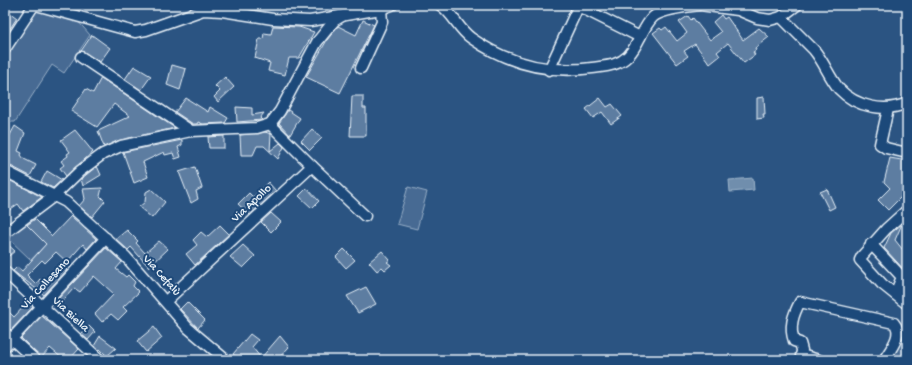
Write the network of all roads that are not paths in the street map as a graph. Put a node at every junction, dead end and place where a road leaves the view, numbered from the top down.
1 (35, 5) edge
2 (248, 5) edge
3 (392, 5) edge
4 (440, 5) edge
5 (578, 5) edge
6 (700, 5) edge
7 (797, 5) edge
8 (723, 6) edge
9 (381, 9) junction
10 (252, 15) junction
11 (344, 15) junction
12 (781, 17) junction
13 (310, 21) junction
14 (640, 37) junction
15 (318, 42) junction
16 (5, 50) edge
17 (81, 57) dead end
18 (361, 68) dead end
19 (549, 70) junction
20 (907, 103) edge
21 (888, 109) junction
22 (270, 124) junction
23 (191, 131) junction
24 (907, 153) edge
25 (312, 166) junction
26 (5, 171) edge
27 (54, 196) junction
28 (907, 210) edge
29 (365, 216) dead end
30 (5, 233) edge
31 (106, 238) junction
32 (871, 244) junction
33 (5, 272) edge
34 (895, 294) junction
35 (166, 301) junction
36 (907, 304) edge
37 (42, 306) junction
38 (7, 339) edge
39 (801, 358) edge
40 (35, 360) edge
41 (100, 360) edge
42 (226, 360) edge
43 (819, 360) edge
44 (884, 360) edge

1 - 10 street
1 - 16 street
2 - 10 street
3 - 9 street
4 - 19 street
5 - 14 street
5 - 19 street
6 - 8 street
6 - 14 street
7 - 12 street
8 - 12 street
9 - 11 street
9 - 18 street
10 - 13 street
11 - 13 street
11 - 15 street
12 - 21 street
13 - 15 street
14 - 19 street
15 - 22 street
17 - 23 street
20 - 21 street
21 - 24 street
22 - 23 street
22 - 25 street
23 - 27 street
25 - 29 street
25 - 35 street, Via Apollo
26 - 27 street, Via Cefalù
27 - 30 street
27 - 31 street, Via Cefalù
28 - 32 street
31 - 35 street, Via Cefalù
31 - 37 street, Via Collesano
32 - 34 street
32 - 34 street
33 - 37 street, Via Biella
34 - 36 street
35 - 42 street, Via Cefalù
37 - 38 street, Via Collesano
37 - 41 street, Via Biella
38 - 40 street
39 - 43 street
39 - 44 street

